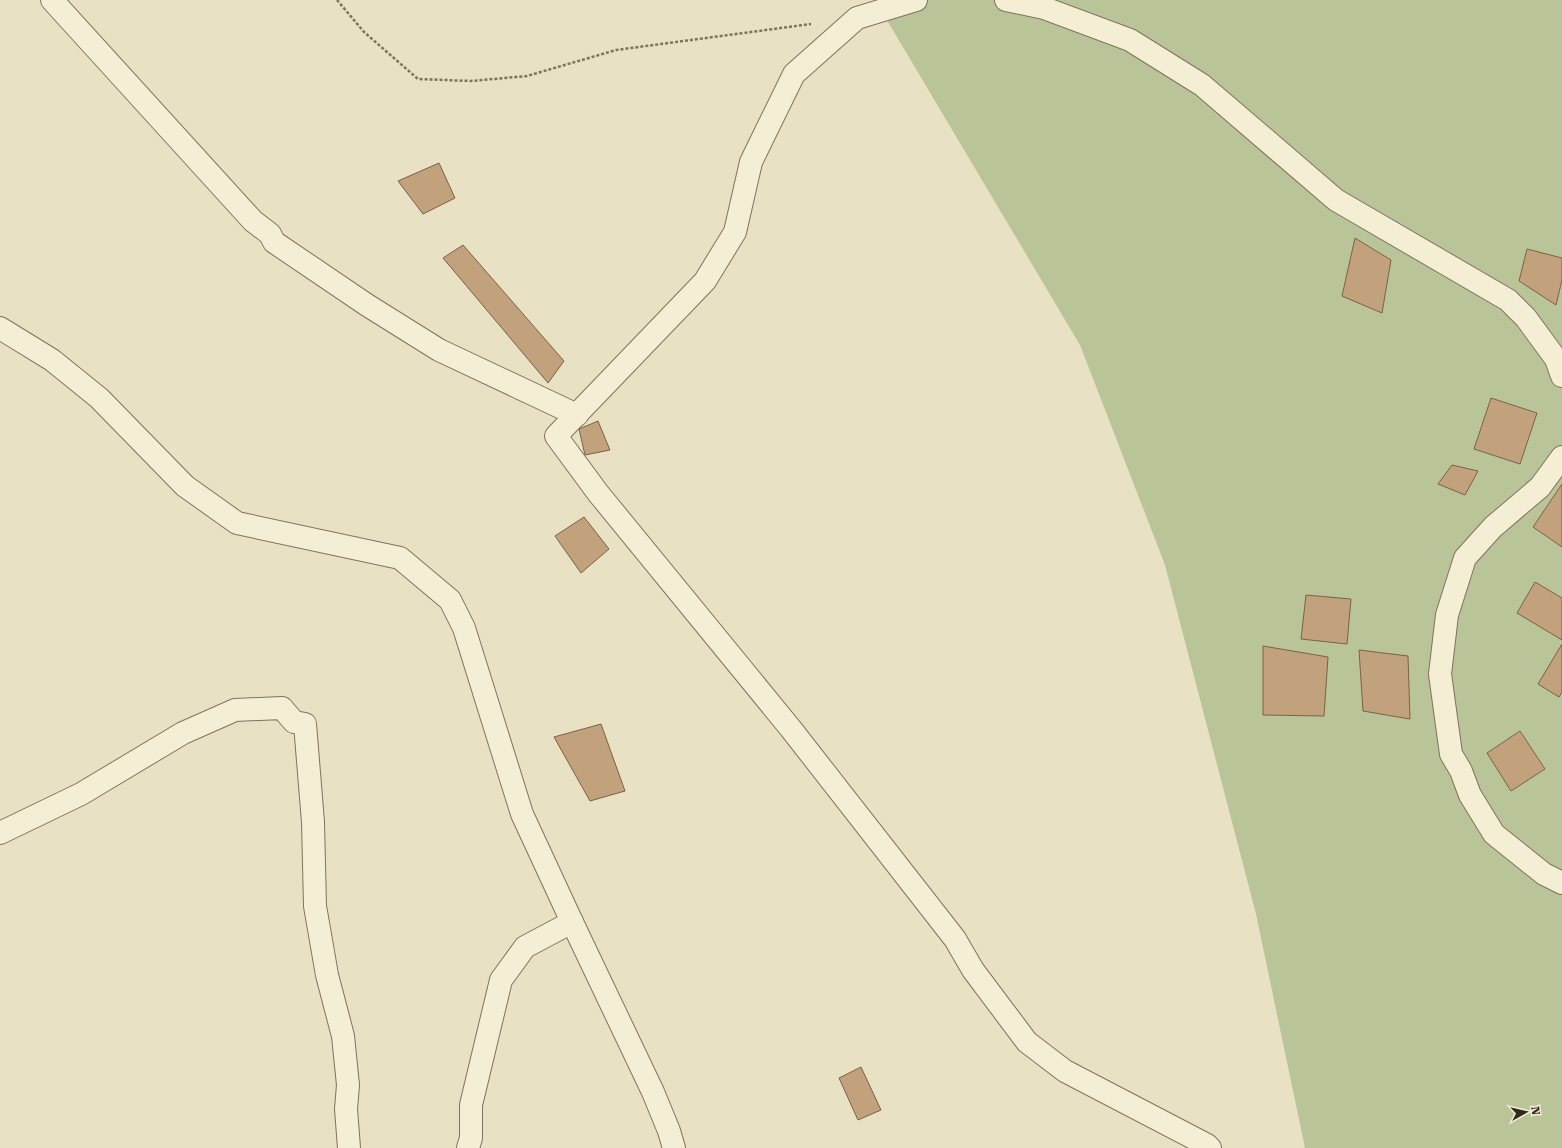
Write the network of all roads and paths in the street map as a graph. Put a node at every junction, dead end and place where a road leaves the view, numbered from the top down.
1 (52, 0) edge
2 (337, 0) edge
3 (916, 0) edge
4 (1006, 0) edge
5 (818, 23) dead end
6 (0, 328) edge
7 (1562, 376) edge
8 (577, 415) junction
9 (1562, 457) edge
10 (0, 833) edge
11 (1562, 883) edge
12 (572, 922) junction
13 (349, 1148) edge
14 (468, 1148) edge
15 (674, 1148) edge
16 (1210, 1148) edge

1 - 8 street
2 - 5 path
3 - 8 street
4 - 7 street
6 - 12 street
8 - 16 street
9 - 11 street
10 - 13 street
12 - 14 street
12 - 15 street

